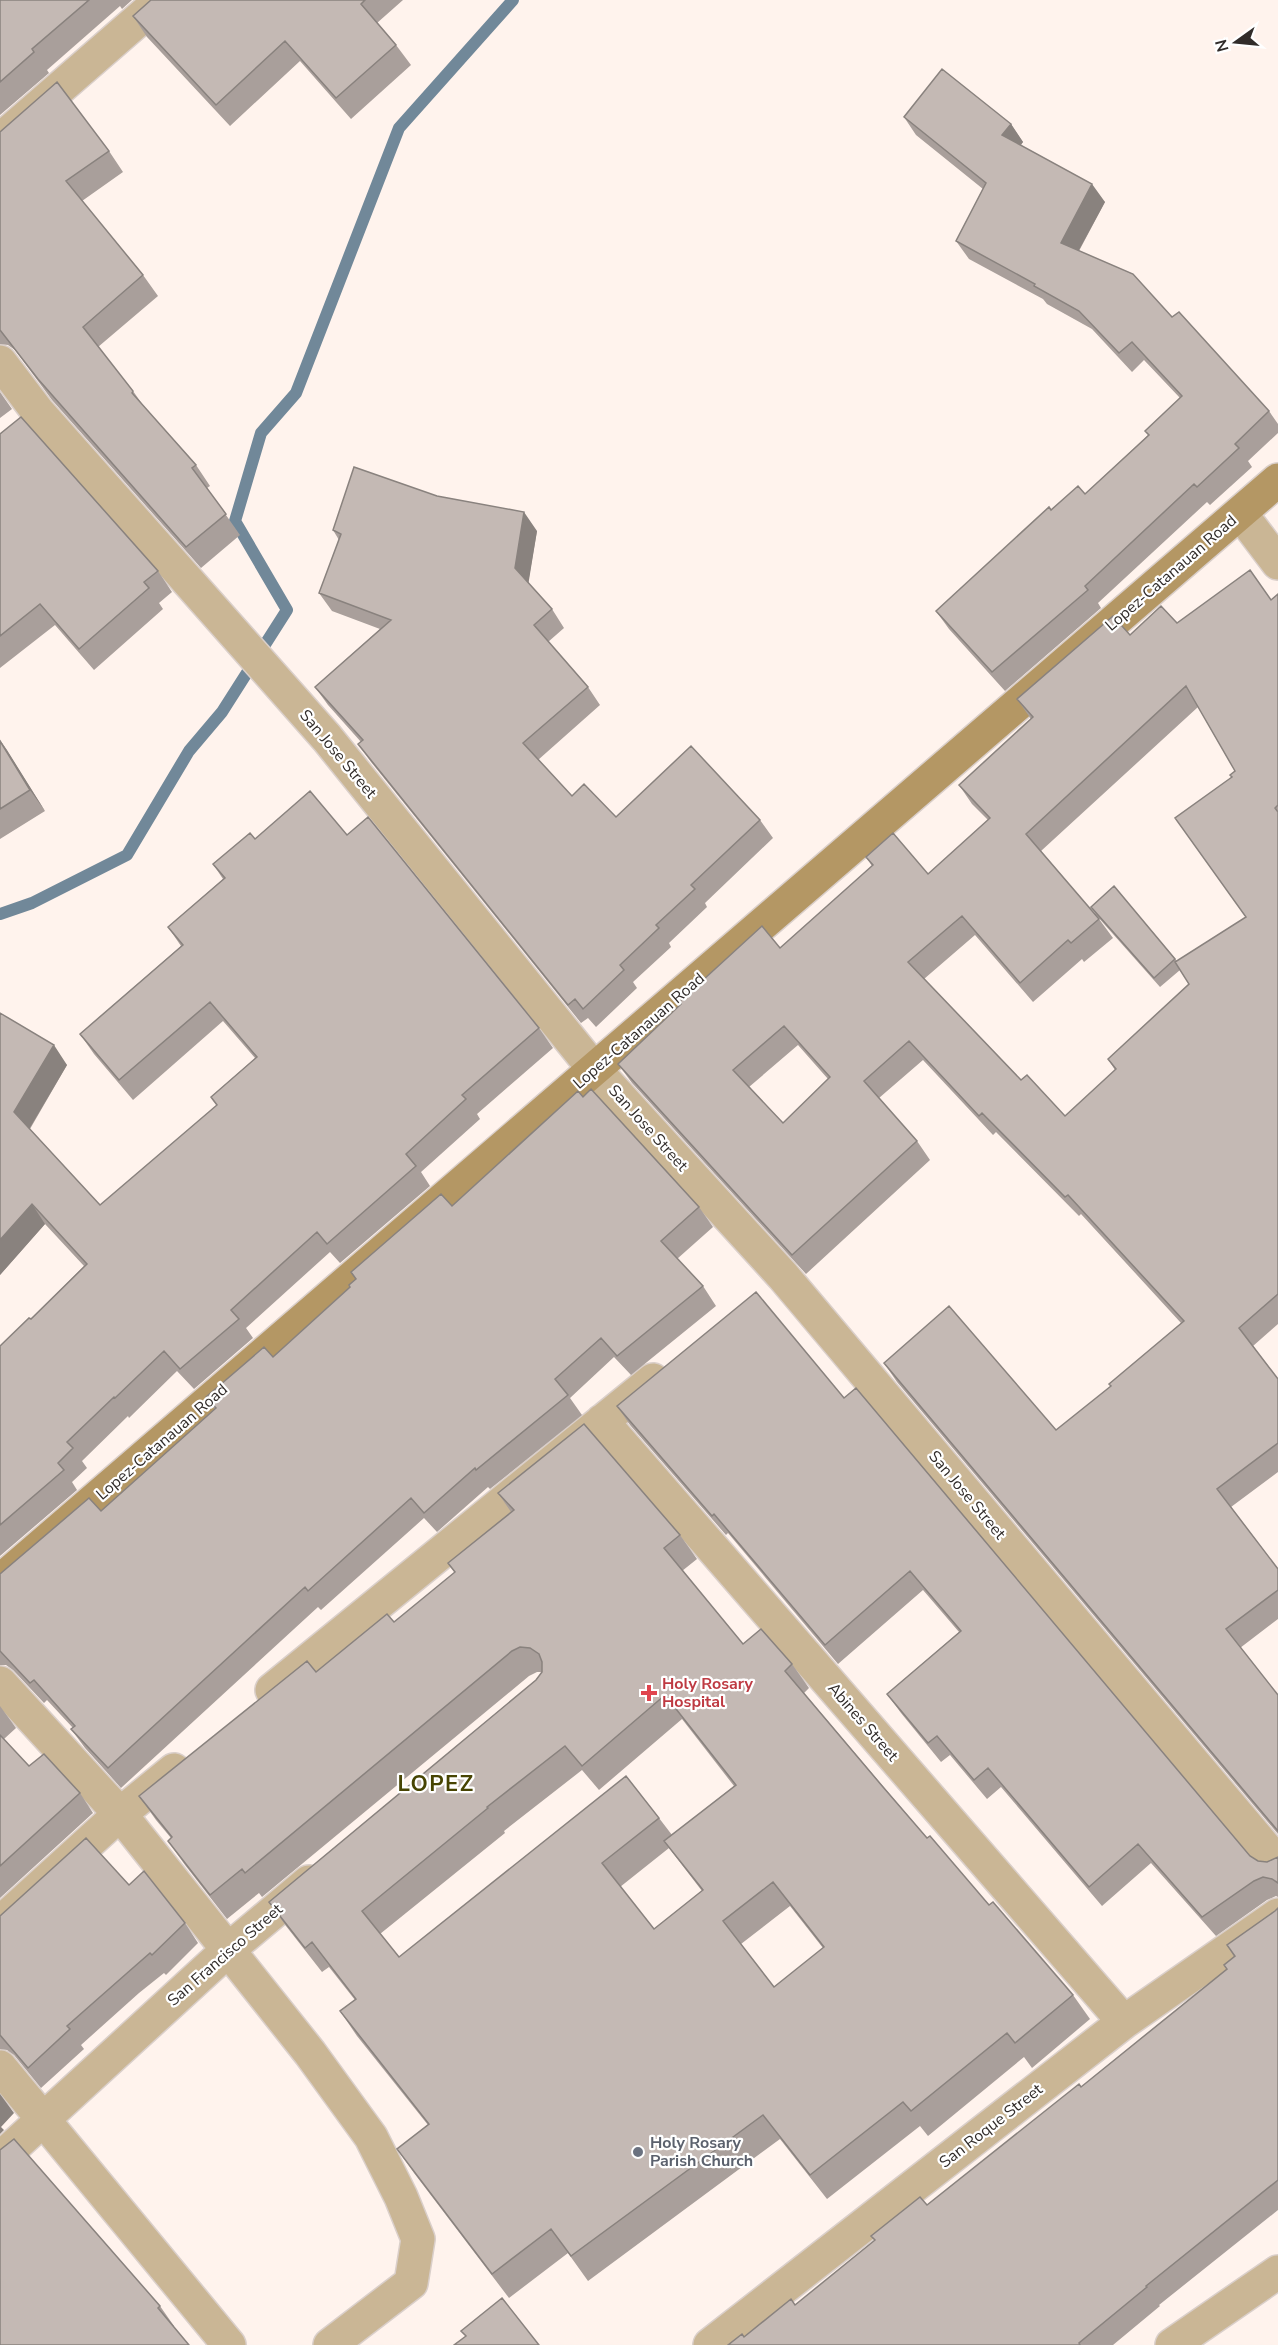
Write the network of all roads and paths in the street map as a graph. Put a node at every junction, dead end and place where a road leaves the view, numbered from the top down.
1 (161, 0) edge
2 (0, 140) edge
3 (0, 362) edge
4 (1278, 480) edge
5 (1241, 514) junction
6 (1278, 563) edge
7 (594, 1069) junction
8 (783, 1276) junction
9 (756, 1298) edge
10 (674, 1363) edge
11 (602, 1421) junction
12 (0, 1581) edge
13 (0, 1683) edge
14 (250, 1708) edge
15 (194, 1754) edge
16 (120, 1814) junction
17 (1278, 1863) edge
18 (329, 1866) edge
19 (1278, 1915) edge
20 (0, 1923) edge
21 (228, 1950) junction
22 (1124, 2022) junction
23 (0, 2067) edge
24 (43, 2120) junction
25 (0, 2159) edge
26 (1278, 2272) edge
27 (229, 2345) edge
28 (330, 2345) edge
29 (710, 2345) edge
30 (1172, 2345) edge

1 - 2 street
3 - 7 street, San Jose Street
4 - 5 main road, Lopez-Catanauan Road
5 - 6 street
5 - 7 main road, Lopez-Catanauan Road
7 - 8 street, San Jose Street
7 - 12 main road, Lopez-Catanauan Road
8 - 9 street
8 - 17 street, San Jose Street
10 - 11 street
11 - 14 street
11 - 22 street, Abines Street
13 - 16 street
15 - 16 street
16 - 20 street
16 - 21 street
18 - 21 street, San Francisco Street
19 - 22 street, San Roque Street
21 - 24 street, San Francisco Street
21 - 28 street
22 - 29 street, San Roque Street
23 - 24 street
24 - 25 street, San Francisco Street
24 - 27 street
26 - 30 street

